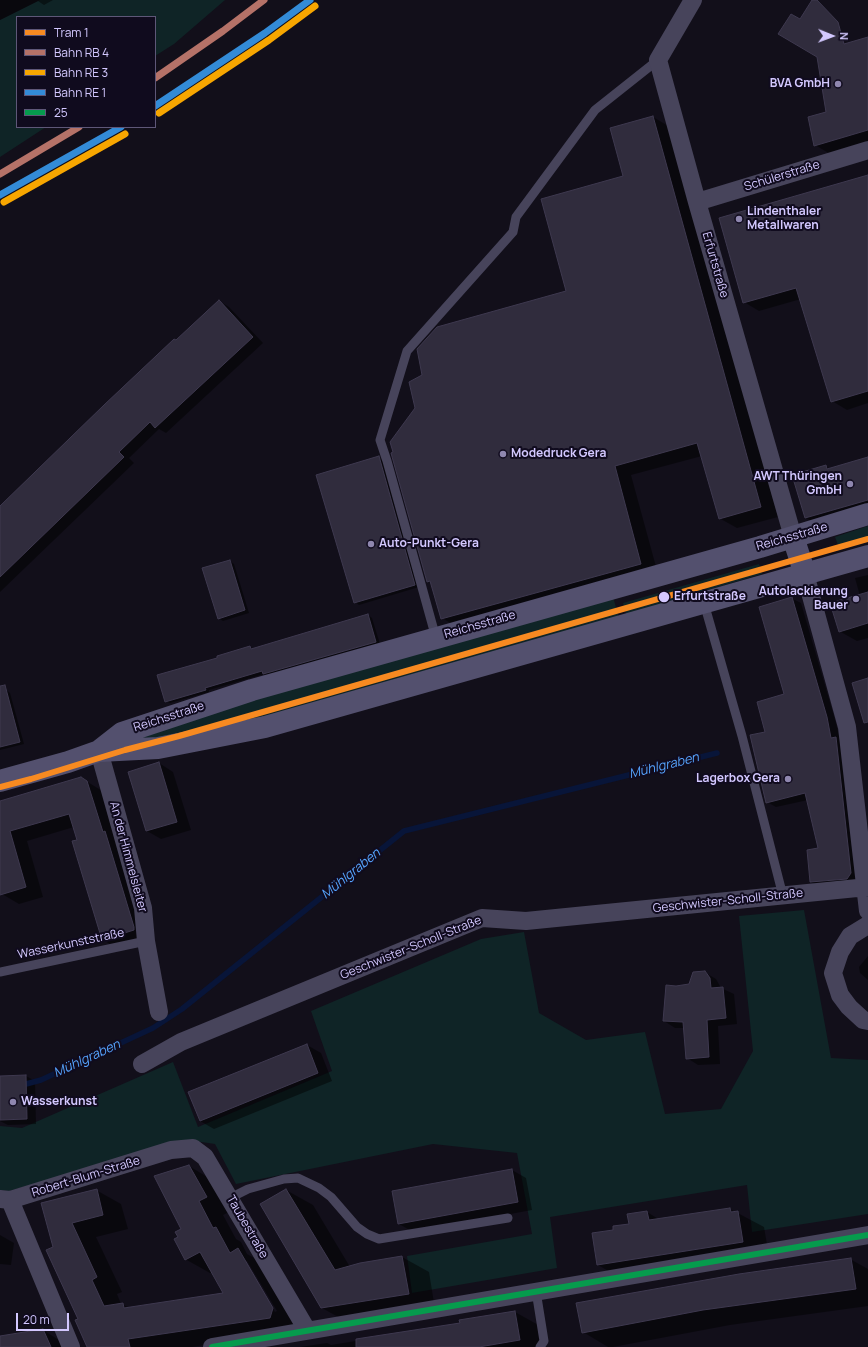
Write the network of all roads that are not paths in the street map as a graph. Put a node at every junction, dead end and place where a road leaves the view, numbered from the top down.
1 (693, 0) edge
2 (658, 60) junction
3 (868, 150) edge
4 (697, 202) junction
5 (868, 514) edge
6 (793, 537) junction
7 (868, 556) edge
8 (805, 574) junction
9 (704, 603) junction
10 (436, 638) junction
11 (99, 751) junction
12 (0, 781) edge
13 (866, 888) edge
14 (783, 896) junction
15 (868, 911) edge
16 (868, 925) edge
17 (146, 941) junction
18 (0, 972) edge
19 (159, 1012) dead end
20 (868, 1021) edge
21 (142, 1064) dead end
22 (171, 1150) joint
23 (230, 1198) junction
24 (5, 1200) edge
25 (508, 1218) dead end
26 (868, 1235) edge
27 (536, 1291) junction
28 (307, 1330) junction
29 (244, 1344) edge
30 (71, 1347) edge
31 (212, 1347) edge
32 (540, 1347) edge

1 - 2 street
2 - 4 street, Erfurtstraße
2 - 10 lane
3 - 4 street, Schülerstraße
4 - 6 street, Erfurtstraße
5 - 6 main road, Reichsstraße
6 - 8 main road
6 - 10 main road, Reichsstraße
7 - 8 main road, Reichsstraße
8 - 9 main road, Reichsstraße
8 - 13 street
9 - 11 main road, Reichsstraße
9 - 14 lane
10 - 11 main road, Reichsstraße
11 - 12 main road, Reichsstraße
11 - 17 street, An der Himmelsleiter
13 - 14 street, Geschwister-Scholl-Straße
13 - 15 street
14 - 21 street, Geschwister-Scholl-Straße
16 - 20 street
17 - 18 lane, Wasserkunststraße
17 - 19 street, An der Himmelsleiter
22 - 23 street, Taubestraße
22 - 24 street, Robert-Blum-Straße
23 - 25 lane
23 - 28 street, Taubestraße
24 - 30 street
26 - 27 street
27 - 28 street
27 - 32 lane
28 - 29 street
29 - 31 street

